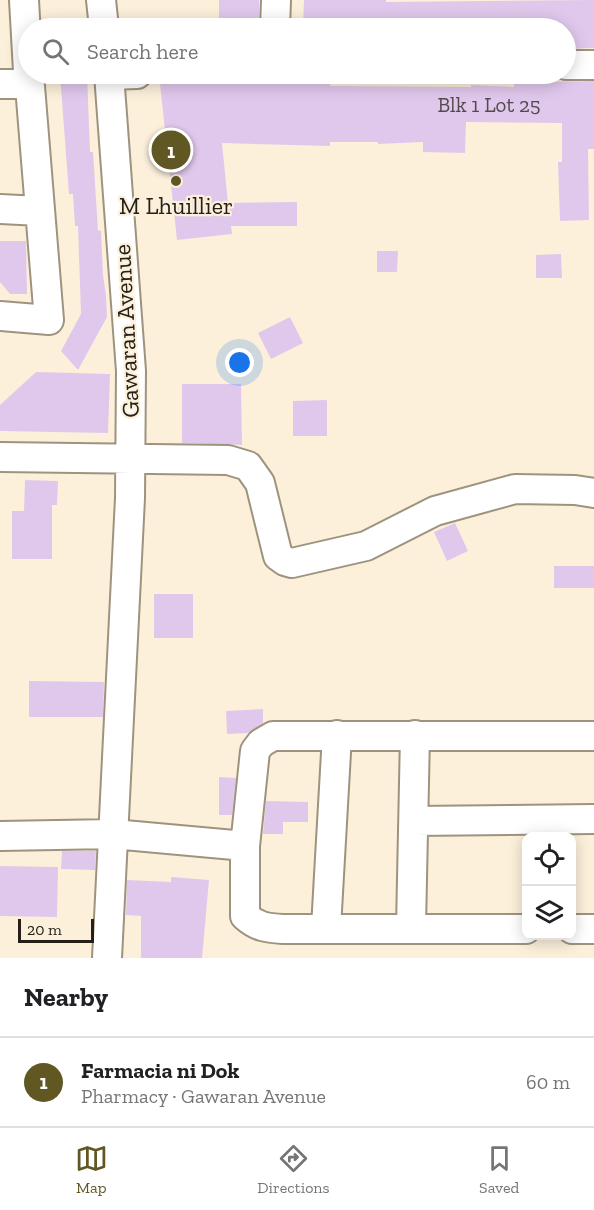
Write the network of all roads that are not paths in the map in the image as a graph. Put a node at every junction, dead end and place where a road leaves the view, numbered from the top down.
1 (24, 0) edge
2 (101, 0) edge
3 (276, 0) edge
4 (25, 18) edge
5 (103, 18) edge
6 (275, 18) edge
7 (576, 65) edge
8 (594, 65) edge
9 (18, 79) edge
10 (0, 84) edge
11 (30, 84) edge
12 (110, 84) edge
13 (0, 209) edge
14 (40, 211) junction
15 (0, 316) edge
16 (0, 457) edge
17 (130, 459) junction
18 (594, 493) edge
19 (337, 735) junction
20 (415, 735) junction
21 (594, 736) edge
22 (594, 819) edge
23 (414, 821) junction
24 (532, 829) edge
25 (113, 834) junction
26 (0, 836) edge
27 (245, 846) junction
28 (411, 927) junction
29 (326, 928) junction
30 (522, 928) edge
31 (576, 929) edge
32 (594, 929) edge
33 (107, 958) edge

1 - 4 street
2 - 5 street
3 - 6 street
7 - 8 street
9 - 10 street
11 - 14 street
12 - 17 street, Gawaran Avenue
13 - 14 street
14 - 15 street
16 - 17 street
17 - 18 street
17 - 25 street, Gawaran Avenue
19 - 20 street
19 - 27 street
19 - 29 street
20 - 21 street
20 - 23 street
22 - 24 street
23 - 24 street
23 - 28 street
25 - 26 street
25 - 27 street
25 - 33 street, Gawaran Avenue
27 - 29 street
28 - 29 street
28 - 30 street
31 - 32 street

